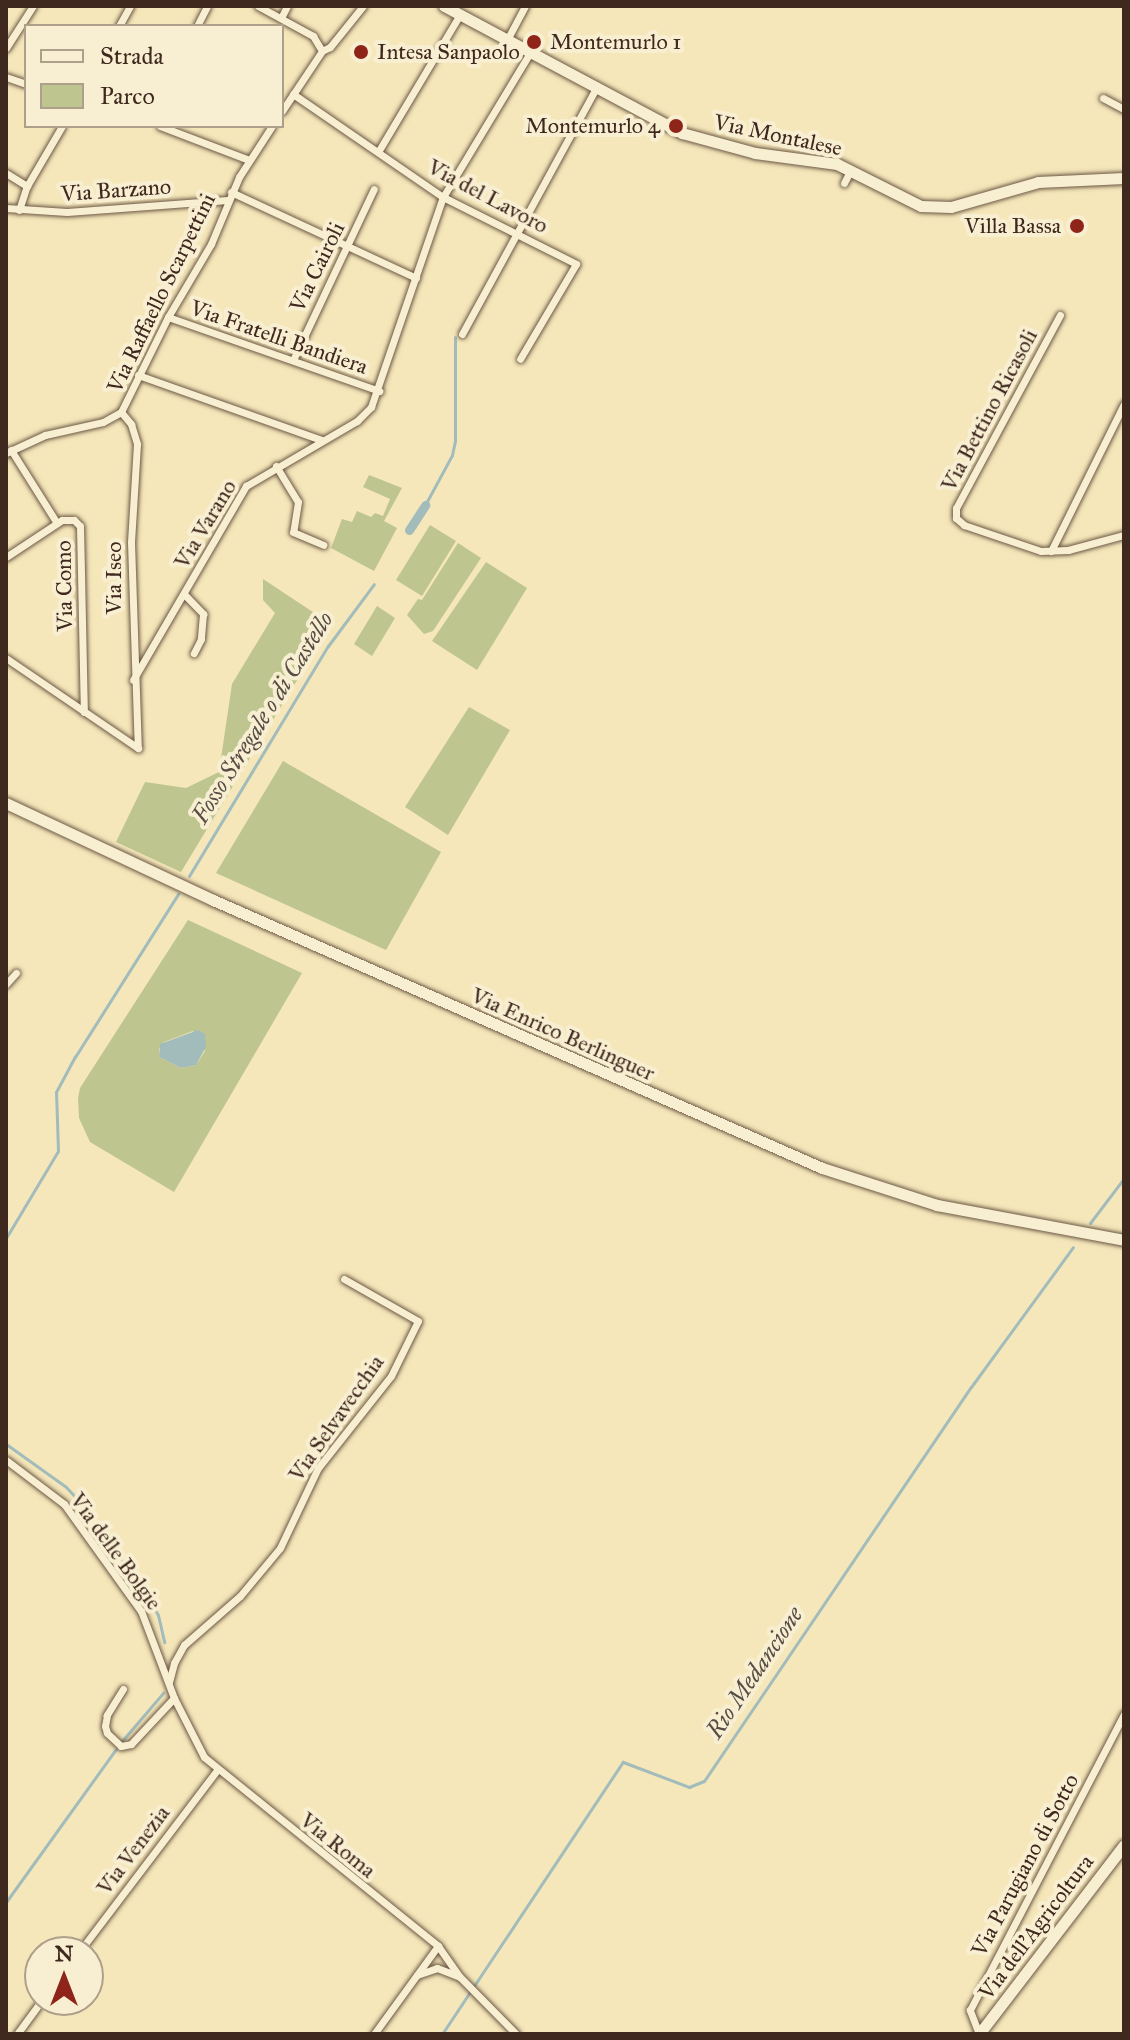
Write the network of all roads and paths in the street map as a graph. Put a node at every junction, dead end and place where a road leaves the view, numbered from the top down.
1 (33, 6) edge
2 (130, 6) edge
3 (207, 6) edge
4 (258, 6) edge
5 (287, 6) edge
6 (363, 6) edge
7 (444, 6) edge
8 (525, 6) edge
9 (459, 16) junction
10 (281, 18) junction
11 (120, 24) edge
12 (198, 24) edge
13 (507, 40) junction
14 (6, 48) edge
15 (322, 51) junction
16 (530, 53) junction
17 (596, 88) junction
18 (293, 94) junction
19 (1103, 98) dead end
20 (284, 108) edge
21 (1124, 109) edge
22 (61, 128) edge
23 (165, 128) edge
24 (271, 128) edge
25 (378, 152) junction
26 (249, 160) junction
27 (6, 173) edge
28 (1124, 178) edge
29 (27, 186) junction
30 (374, 189) dead end
31 (230, 196) junction
32 (443, 197) junction
33 (6, 208) edge
34 (19, 210) junction
35 (517, 233) junction
36 (348, 246) junction
37 (416, 278) junction
38 (1060, 315) dead end
39 (168, 317) junction
40 (462, 334) dead end
41 (520, 359) dead end
42 (293, 360) junction
43 (138, 375) junction
44 (379, 391) junction
45 (1124, 404) edge
46 (121, 412) junction
47 (322, 440) junction
48 (8, 452) edge
49 (276, 466) junction
50 (57, 523) junction
51 (1124, 535) edge
52 (323, 545) dead end
53 (1051, 551) junction
54 (6, 557) edge
55 (184, 594) junction
56 (194, 653) dead end
57 (6, 658) edge
58 (133, 680) junction
59 (84, 712) junction
60 (6, 803) edge
61 (16, 973) dead end
62 (6, 984) edge
63 (1124, 1240) edge
64 (344, 1279) dead end
65 (6, 1460) edge
66 (169, 1685) junction
67 (123, 1689) dead end
68 (174, 1698) junction
69 (1124, 1714) edge
70 (217, 1770) junction
71 (1124, 1845) edge
72 (91, 1936) edge
73 (438, 1946) junction
74 (415, 1976) junction
75 (460, 1977) junction
76 (30, 2016) edge
77 (17, 2034) edge
78 (374, 2034) edge
79 (516, 2034) edge
80 (979, 2034) edge

1 - 14 street
2 - 11 street
3 - 12 street
4 - 10 street
5 - 10 street
6 - 15 street
7 - 9 main road, Via Montalese
8 - 13 street
9 - 13 main road, Via Montalese
9 - 25 street
10 - 15 street
13 - 16 main road, Via Montalese
15 - 18 street
16 - 17 main road, Via Montalese
16 - 32 street
17 - 28 main road, Via Montalese
17 - 35 street
18 - 20 street
18 - 25 street, Via del Lavoro
19 - 21 street
22 - 29 street
23 - 26 street
24 - 26 street, Via Raffaello Scarpettini
25 - 32 street, Via del Lavoro
26 - 31 street, Via Raffaello Scarpettini
27 - 29 street
29 - 34 street
30 - 36 street, Via Cairoli
31 - 34 street, Via Barzano
31 - 36 street
31 - 39 street, Via Raffaello Scarpettini
32 - 35 street, Via del Lavoro
32 - 37 street
33 - 34 street, Via Barzano
35 - 40 street
35 - 41 street, Via del Lavoro
36 - 37 street
36 - 42 street, Via Cairoli
37 - 44 street
38 - 53 street, Via Bettino Ricasoli
39 - 42 street, Via Fratelli Bandiera
39 - 43 street, Via Raffaello Scarpettini
42 - 44 street, Via Fratelli Bandiera
43 - 46 street, Via Raffaello Scarpettini
43 - 47 street
44 - 47 street, Via Varano
45 - 53 street
46 - 48 street, Via Raffaello Scarpettini
46 - 58 street, Via Iseo
47 - 49 street, Via Varano
48 - 50 street, Via Como
49 - 52 street
49 - 55 street, Via Varano
50 - 54 street
50 - 59 street, Via Como
51 - 53 street
55 - 56 street
55 - 58 street, Via Varano
57 - 59 street
58 - 59 street, Via Iseo
60 - 63 main road, Via Enrico Berlinguer
61 - 62 street
64 - 66 street, Via Selvavecchia
65 - 66 street, Via delle Bolgie
66 - 68 street, Via delle Bolgie
67 - 68 street
68 - 70 street, Via Roma
69 - 80 street, Via Parugiano di Sotto
70 - 72 street, Via Venezia
70 - 73 street, Via Roma
71 - 80 main road, Via dell'Agricoltura
73 - 74 street
73 - 75 street, Via Roma
74 - 75 street
74 - 78 street
75 - 79 street, Via Roma
76 - 77 street

